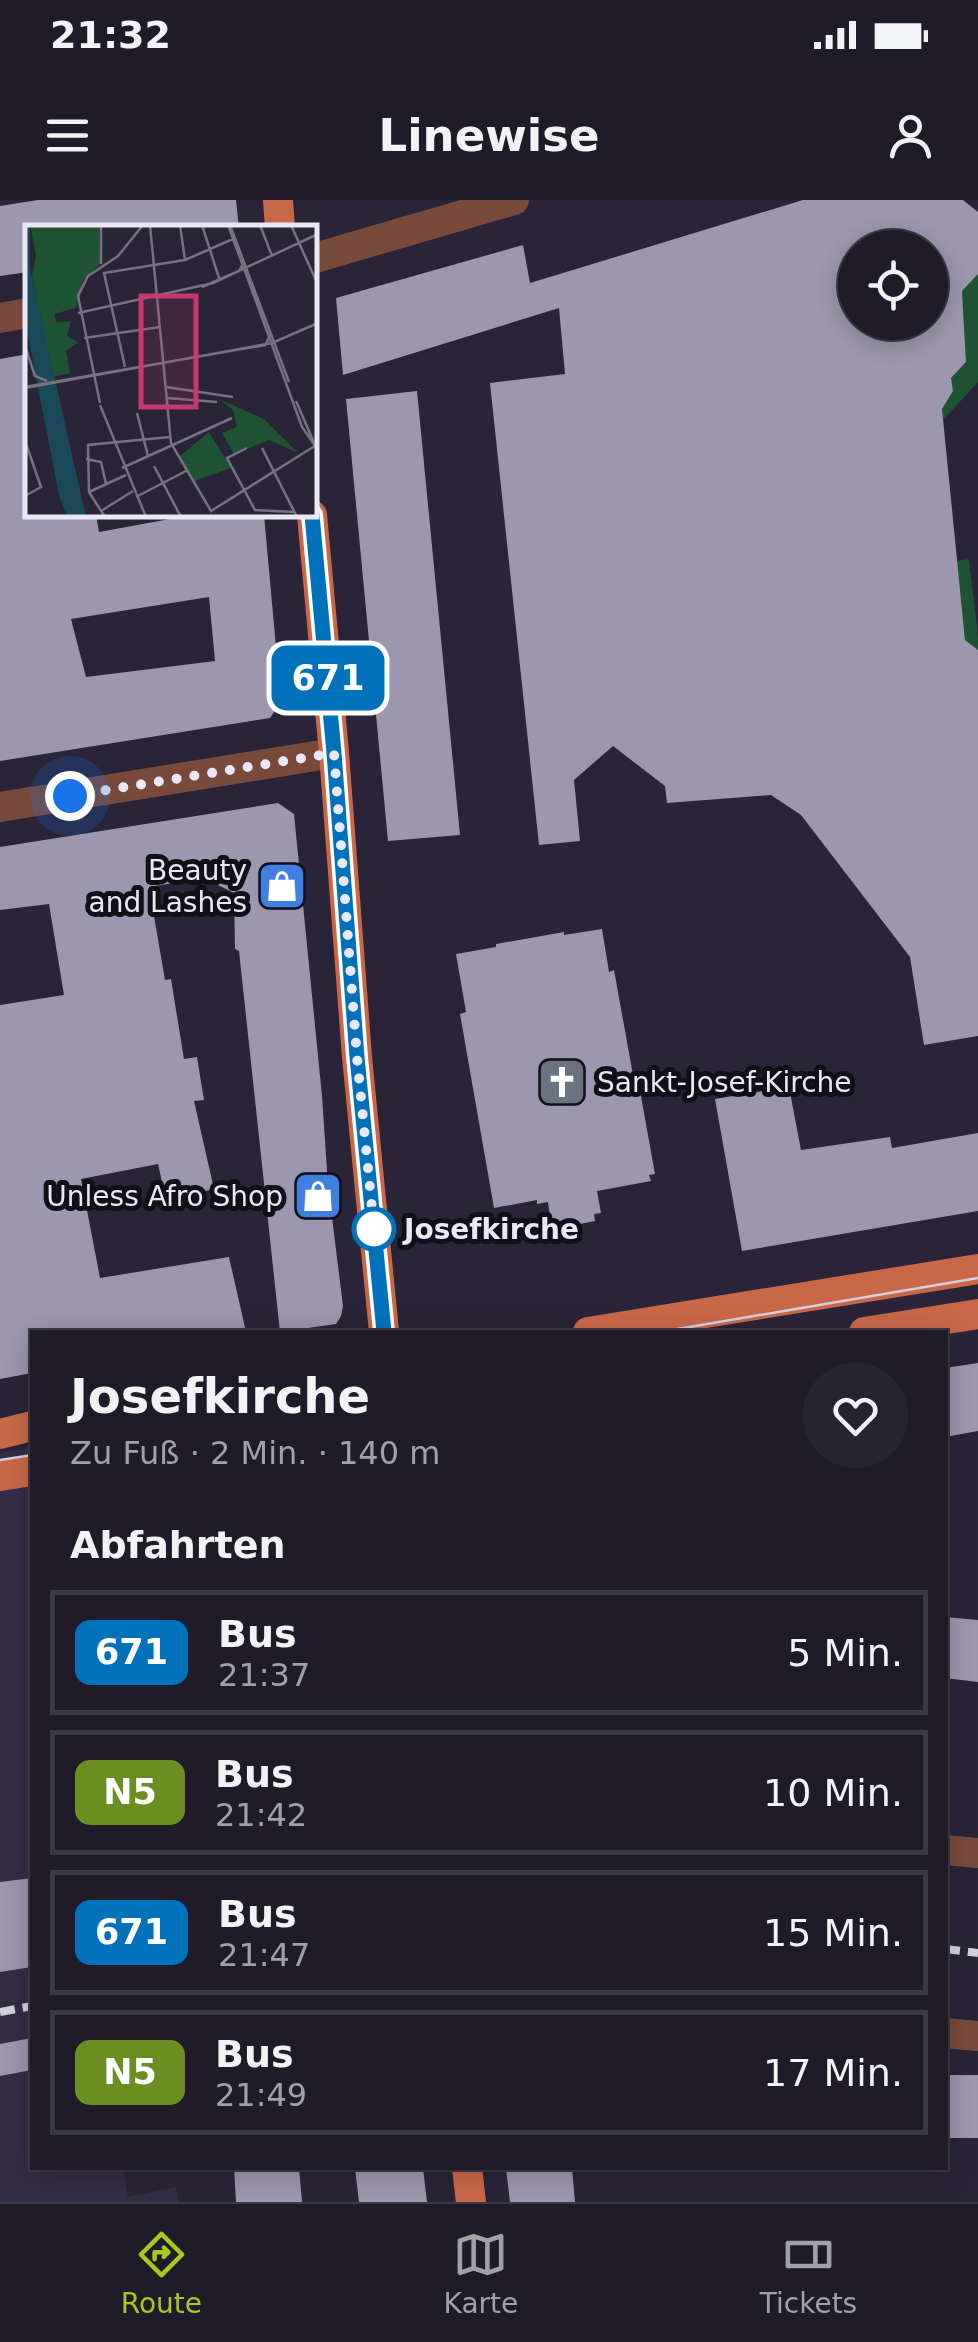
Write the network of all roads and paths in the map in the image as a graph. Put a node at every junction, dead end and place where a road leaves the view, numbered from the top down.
1 (278, 200) edge
2 (514, 200) edge
3 (280, 225) edge
4 (318, 257) edge
5 (25, 314) edge
6 (0, 318) edge
7 (312, 518) edge
8 (334, 753) junction
9 (0, 807) edge
10 (978, 1269) edge
11 (978, 1314) edge
12 (384, 1330) edge
13 (600, 1330) edge
14 (877, 1330) edge
15 (30, 1426) edge
16 (0, 1434) edge
17 (30, 1471) edge
18 (0, 1476) edge
19 (948, 1850) edge
20 (978, 1853) edge
21 (948, 2033) edge
22 (978, 2036) edge
23 (468, 2170) edge
24 (471, 2202) edge

1 - 3 main road
2 - 4 street
5 - 6 street
7 - 8 main road
8 - 9 street
8 - 12 main road
10 - 13 main road
11 - 14 main road
15 - 16 main road
17 - 18 main road
19 - 20 street
21 - 22 street
23 - 24 main road

